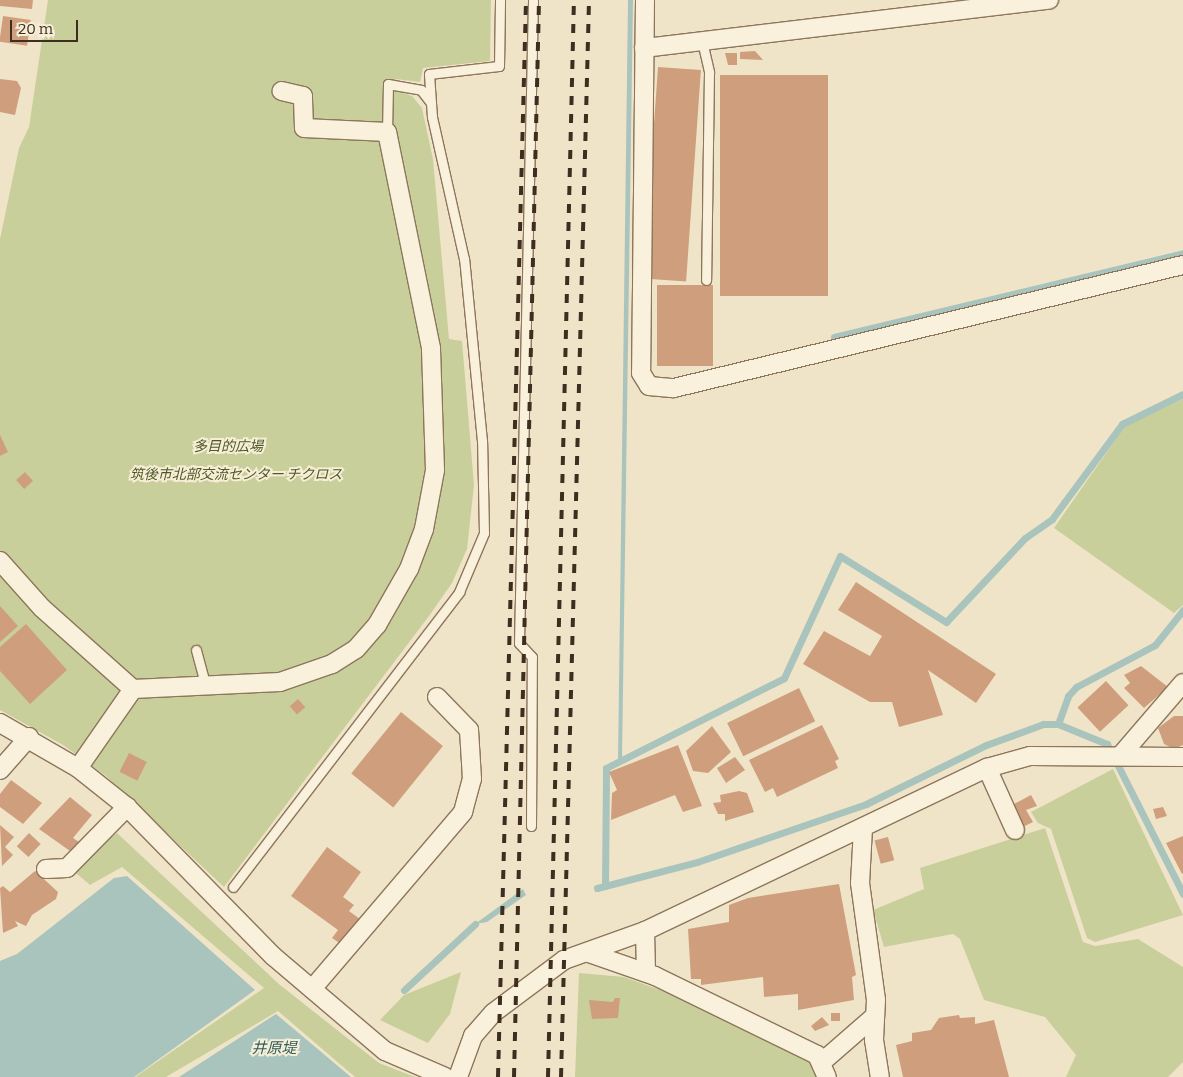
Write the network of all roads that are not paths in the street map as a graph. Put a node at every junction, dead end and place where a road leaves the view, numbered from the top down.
1 (500, 0) edge
2 (533, 0) edge
3 (644, 0) edge
4 (1049, 0) edge
5 (702, 41) junction
6 (644, 48) junction
7 (282, 91) dead end
8 (431, 103) junction
9 (387, 132) junction
10 (1183, 265) edge
11 (706, 280) dead end
12 (0, 561) edge
13 (196, 650) dead end
14 (205, 683) junction
15 (1183, 683) edge
16 (133, 688) junction
17 (437, 697) dead end
18 (0, 723) edge
19 (29, 738) junction
20 (1121, 755) junction
21 (1183, 757) edge
22 (78, 768) junction
23 (987, 768) junction
24 (0, 770) edge
25 (127, 807) junction
26 (531, 826) dead end
27 (862, 828) junction
28 (1015, 830) dead end
29 (46, 869) dead end
30 (233, 887) dead end
31 (645, 931) junction
32 (589, 953) junction
33 (646, 972) junction
34 (312, 989) junction
35 (875, 1016) junction
36 (824, 1070) edge
37 (445, 1077) edge
38 (458, 1077) edge
39 (880, 1077) edge

1 - 8 lane
2 - 26 lane
3 - 6 street
4 - 5 street
5 - 6 street
5 - 11 lane
6 - 10 street
7 - 9 street
8 - 9 lane
8 - 30 lane
9 - 14 street
12 - 16 street
13 - 14 lane
14 - 16 street
15 - 20 street
16 - 22 street
17 - 34 street
18 - 19 street
19 - 22 street
19 - 24 street
20 - 21 street
20 - 23 street
22 - 25 street
23 - 27 street
23 - 28 street
25 - 29 street
25 - 34 street
27 - 31 street
27 - 35 street
31 - 32 street
31 - 33 street
32 - 33 street
32 - 38 street
33 - 36 street
34 - 37 street
35 - 36 street
35 - 39 street

